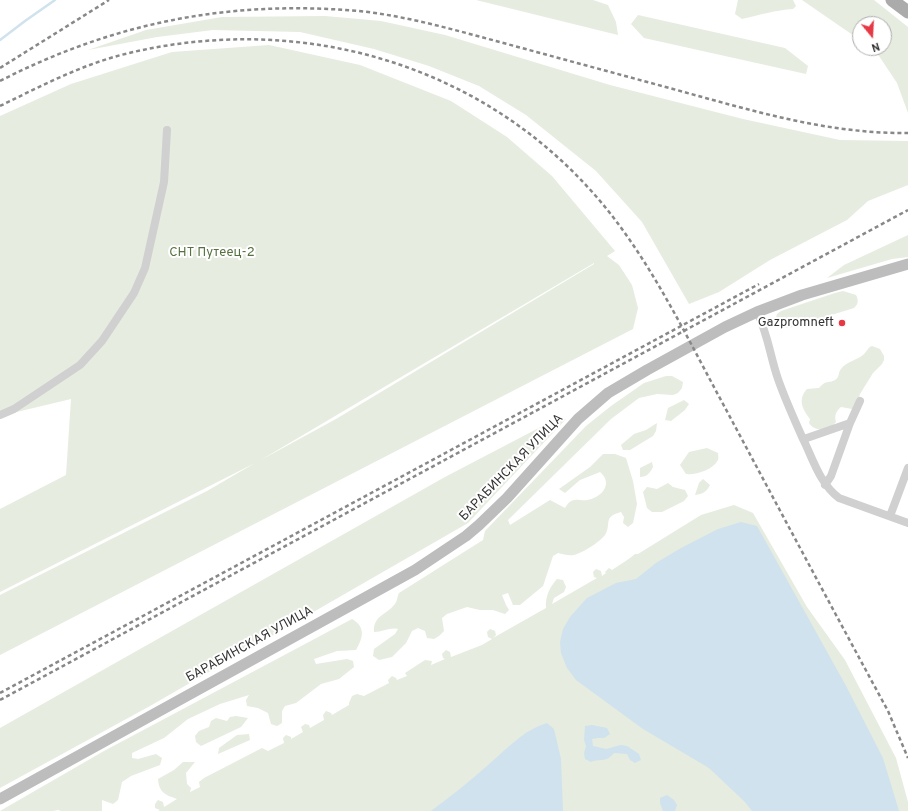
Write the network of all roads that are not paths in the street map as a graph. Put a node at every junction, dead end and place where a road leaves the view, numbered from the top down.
1 (892, 0) edge
2 (908, 12) edge
3 (167, 130) dead end
4 (908, 264) edge
5 (757, 312) junction
6 (860, 401) dead end
7 (0, 415) edge
8 (850, 423) junction
9 (804, 439) junction
10 (908, 468) edge
11 (826, 485) junction
12 (890, 516) junction
13 (908, 523) edge
14 (0, 799) edge

1 - 2 main road
3 - 7 street
4 - 5 main road, БАРАБИНСКАЯ УЛИЦА
5 - 9 street
5 - 14 main road, БАРАБИНСКАЯ УЛИЦА
6 - 8 street
8 - 9 street
8 - 11 street
9 - 11 street
10 - 12 street
11 - 12 street
12 - 13 street

